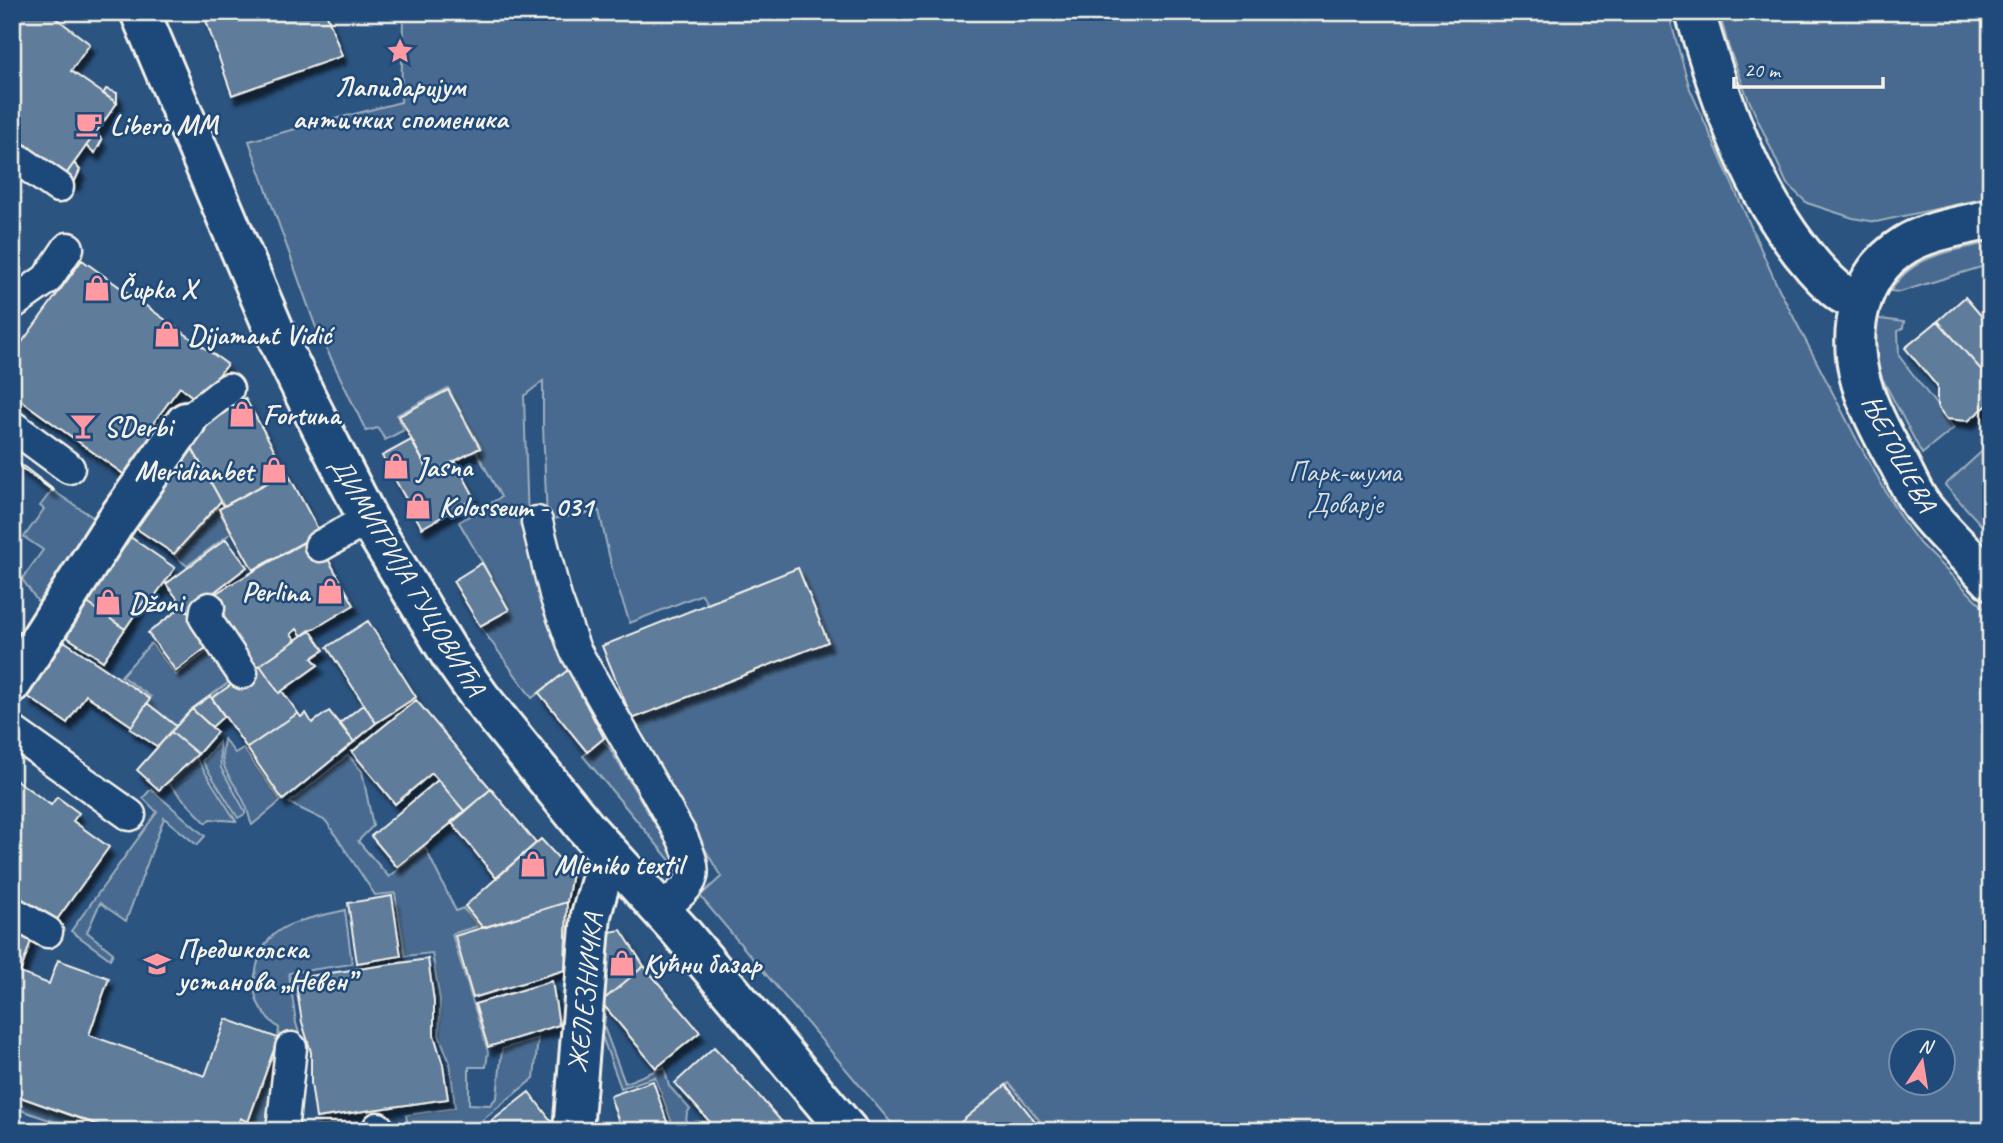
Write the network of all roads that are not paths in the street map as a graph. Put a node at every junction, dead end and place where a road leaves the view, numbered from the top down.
1 (140, 12) edge
2 (1695, 12) edge
3 (12, 155) edge
4 (58, 187) dead end
5 (1991, 219) edge
6 (68, 248) dead end
7 (1860, 302) junction
8 (12, 304) edge
9 (228, 389) dead end
10 (186, 422) joint
11 (12, 426) edge
12 (69, 468) dead end
13 (368, 519) junction
14 (537, 522) dead end
15 (320, 546) dead end
16 (1991, 580) edge
17 (209, 608) dead end
18 (242, 673) dead end
19 (12, 683) edge
20 (12, 731) edge
21 (130, 815) dead end
22 (615, 861) junction
23 (661, 910) junction
24 (12, 912) edge
25 (47, 932) dead end
26 (291, 1048) dead end
27 (282, 1131) edge
28 (573, 1131) edge
29 (848, 1131) edge

1 - 13 street, ДИМИТРИЈА ТУЦОВИЋА
2 - 7 street
3 - 4 lane
5 - 7 street, ЊЕГОШЕВА
6 - 8 lane
7 - 16 street, ЊЕГОШЕВА
9 - 10 lane
10 - 19 street
11 - 12 lane
13 - 15 lane
13 - 22 street, ДИМИТРИЈА ТУЦОВИЋА
14 - 23 lane
17 - 18 lane
20 - 21 lane
22 - 23 street, ДИМИТРИЈА ТУЦОВИЋА
22 - 28 street, ЖЕЛЕЗНИЧКА
23 - 29 street, ДИМИТРИЈА ТУЦОВИЋА
24 - 25 lane
26 - 27 lane

